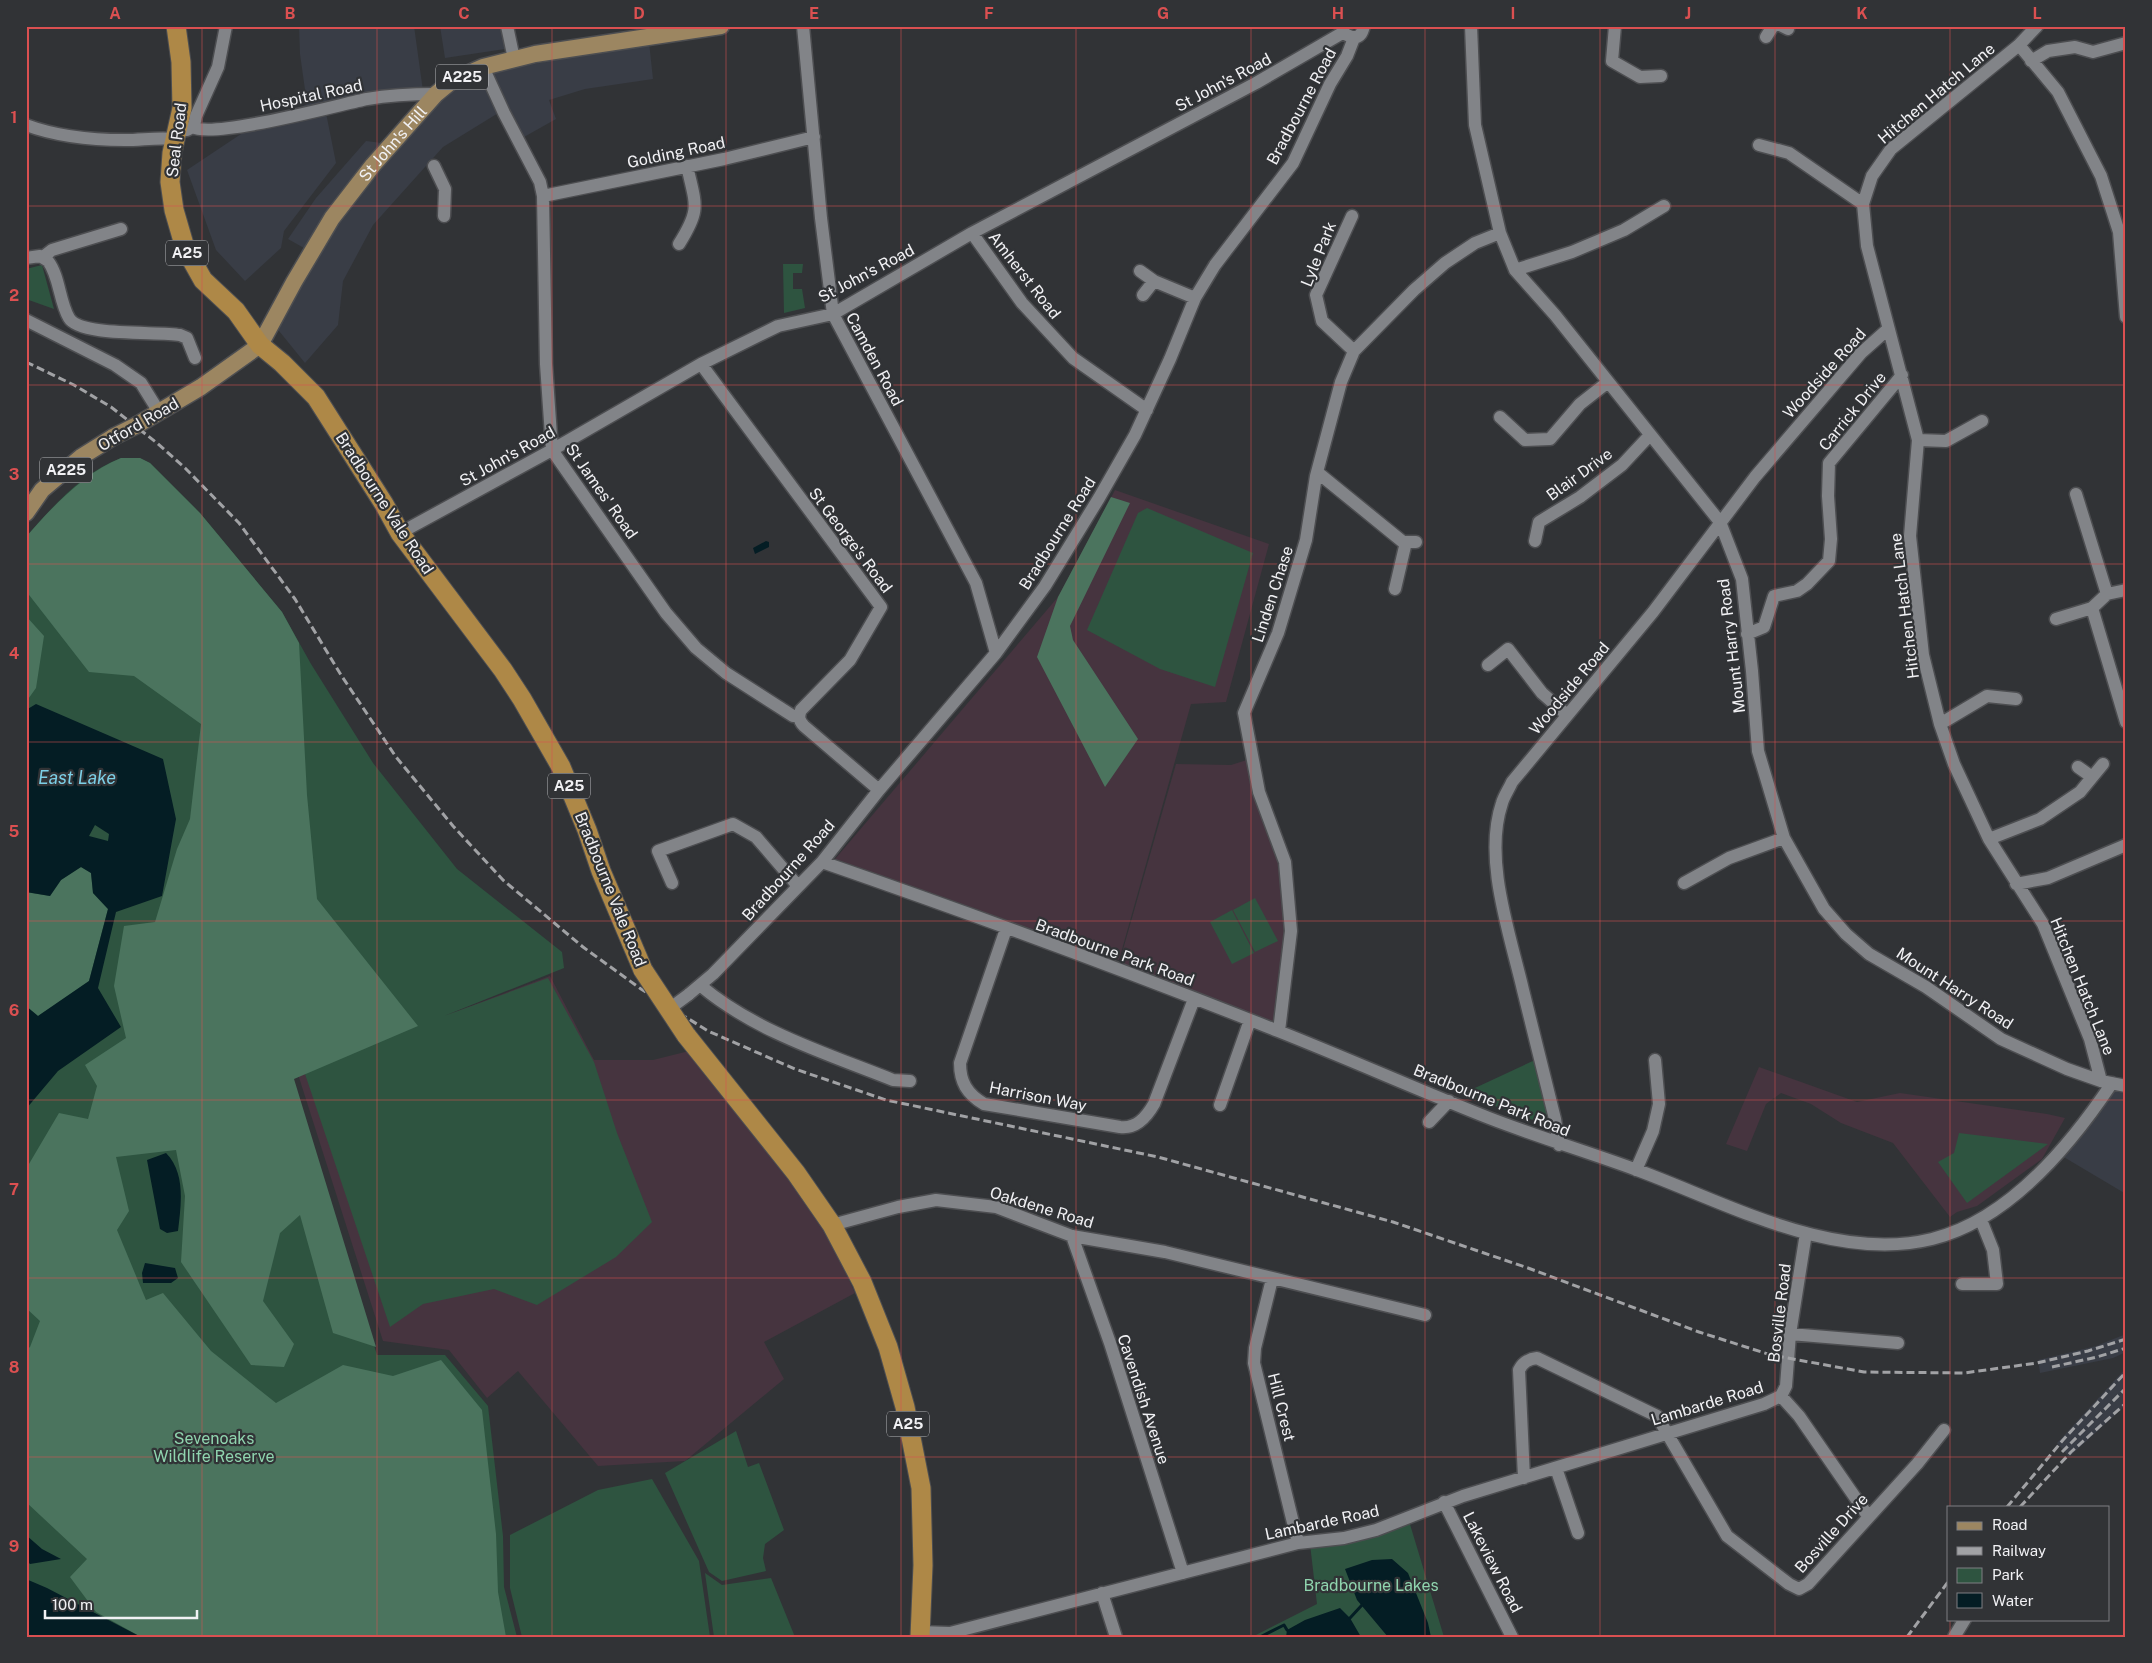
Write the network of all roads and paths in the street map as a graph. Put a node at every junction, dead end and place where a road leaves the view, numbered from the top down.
1 (176, 26) edge
2 (226, 26) edge
3 (507, 26) edge
4 (721, 26) edge
5 (803, 26) edge
6 (1364, 26) edge
7 (1471, 26) edge
8 (1615, 26) edge
9 (2037, 26) edge
10 (663, 30) edge
11 (1347, 32) edge
12 (2126, 43) edge
13 (2019, 45) junction
14 (514, 58) junction
15 (2031, 61) junction
16 (483, 67) junction
17 (1661, 76) dead end
18 (436, 94) junction
19 (26, 125) edge
20 (182, 132) junction
21 (814, 137) junction
22 (1759, 145) dead end
23 (434, 166) dead end
24 (687, 166) junction
25 (543, 196) junction
26 (1864, 204) junction
27 (1664, 206) dead end
28 (444, 216) dead end
29 (1352, 216) dead end
30 (121, 229) dead end
31 (972, 233) junction
32 (1500, 233) junction
33 (679, 244) dead end
34 (43, 257) junction
35 (26, 258) edge
36 (1515, 270) junction
37 (1140, 271) dead end
38 (1154, 281) junction
39 (1143, 295) dead end
40 (1195, 298) junction
41 (832, 314) junction
42 (2126, 317) edge
43 (26, 320) edge
44 (1888, 330) junction
45 (260, 345) junction
46 (1354, 351) junction
47 (194, 358) dead end
48 (700, 364) junction
49 (1902, 375) junction
50 (1608, 382) junction
51 (1147, 410) junction
52 (159, 412) junction
53 (1500, 417) dead end
54 (1982, 421) dead end
55 (1650, 435) junction
56 (1918, 440) junction
57 (552, 450) junction
58 (1317, 472) junction
59 (2076, 494) dead end
60 (26, 513) edge
61 (1720, 522) junction
62 (400, 533) junction
63 (1534, 541) dead end
64 (1395, 589) dead end
65 (2126, 590) edge
66 (2107, 594) junction
67 (2092, 608) junction
68 (2056, 619) dead end
69 (1747, 634) junction
70 (996, 653) junction
71 (1488, 665) dead end
72 (2016, 699) dead end
73 (1567, 715) junction
74 (799, 716) junction
75 (2126, 722) edge
76 (1940, 724) junction
77 (2103, 764) dead end
78 (2078, 767) dead end
79 (2092, 777) junction
80 (879, 790) junction
81 (1784, 838) junction
82 (1989, 839) junction
83 (2126, 845) edge
84 (822, 862) junction
85 (672, 883) dead end
86 (1684, 883) dead end
87 (2016, 884) junction
88 (798, 886) junction
89 (1006, 929) junction
90 (701, 986) junction
91 (1194, 999) junction
92 (669, 1008) junction
93 (1250, 1020) junction
94 (1279, 1031) junction
95 (1655, 1060) dead end
96 (910, 1080) dead end
97 (2107, 1082) junction
98 (2126, 1086) edge
99 (1449, 1101) junction
100 (1220, 1105) dead end
101 (1429, 1122) dead end
102 (1559, 1144) junction
103 (1636, 1170) junction
104 (1981, 1220) junction
105 (832, 1225) junction
106 (1806, 1233) junction
107 (1072, 1236) junction
108 (1272, 1279) junction
109 (1962, 1284) dead end
110 (1425, 1315) dead end
111 (1790, 1334) junction
112 (1898, 1343) dead end
113 (1780, 1396) junction
114 (1944, 1430) dead end
115 (1667, 1432) junction
116 (1556, 1468) junction
117 (1524, 1478) junction
118 (1444, 1502) junction
119 (1868, 1516) junction
120 (1578, 1534) dead end
121 (1298, 1543) junction
122 (1182, 1573) junction
123 (1102, 1593) junction
124 (1964, 1620) edge
125 (920, 1635) edge
126 (1116, 1637) edge
127 (1512, 1637) edge
128 (1954, 1637) edge

1 - 20 highway, Seal Road / A25
2 - 20 street
3 - 14 street
4 - 10 main road, St John's Hill / A225
5 - 21 street, Camden Road
6 - 11 street
7 - 32 street, Mount Harry Road
8 - 17 street
9 - 13 street, Hitchen Hatch Lane
10 - 14 main road, St John's Hill / A225
11 - 31 street, St John's Road
11 - 40 street, Bradbourne Road
12 - 15 street
13 - 15 street
13 - 26 street, Hitchen Hatch Lane
14 - 16 main road, St John's Hill / A225
15 - 42 street
16 - 18 main road, St John's Hill / A225
16 - 25 street, St James' Road
18 - 20 street, Hospital Road
18 - 45 main road, St John's Hill / A225
19 - 20 street, Hospital Road
20 - 45 highway, Seal Road / A25
21 - 24 street, Golding Road
21 - 41 street, Camden Road
22 - 26 street
23 - 28 street
24 - 25 street, Golding Road
24 - 33 street
25 - 57 street, St James' Road
26 - 44 street, Hitchen Hatch Lane
27 - 36 street
29 - 46 street, Lyle Park
30 - 34 street
31 - 41 street, St John's Road
31 - 51 street, Amherst Road
32 - 36 street, Mount Harry Road
32 - 46 street, Linden Chase
34 - 35 street
34 - 47 street
36 - 50 street, Mount Harry Road
37 - 38 street
38 - 39 street
38 - 40 street
40 - 51 street, Bradbourne Road
41 - 48 street, St John's Road
41 - 70 street, Camden Road
43 - 52 street
44 - 49 street, Hitchen Hatch Lane
44 - 61 street, Woodside Road
45 - 52 main road, Otford Road / A225
45 - 62 highway, Bradbourne Vale Road / A25
46 - 58 street, Linden Chase
48 - 57 street, St John's Road
48 - 74 street, St George's Road
49 - 56 street, Hitchen Hatch Lane
49 - 69 street, Carrick Drive
50 - 53 street
50 - 55 street, Mount Harry Road
51 - 70 street, Bradbourne Road
52 - 60 main road, Otford Road / A225, bridge
54 - 56 street
55 - 61 street, Mount Harry Road
55 - 63 street, Blair Drive
56 - 76 street, Hitchen Hatch Lane
57 - 62 street, St John's Road
57 - 74 street, St James' Road
58 - 64 street
58 - 94 street, Linden Chase
59 - 66 street
61 - 69 street, Mount Harry Road
61 - 73 street, Woodside Road
62 - 92 highway, Bradbourne Vale Road / A25, bridge
65 - 66 street
66 - 67 street
67 - 68 street
67 - 75 street
69 - 81 street, Mount Harry Road
70 - 80 street, Bradbourne Road
71 - 73 street
72 - 76 street
73 - 102 street, Woodside Road
74 - 80 street
76 - 82 street, Hitchen Hatch Lane
77 - 79 street
78 - 79 street
79 - 82 street
80 - 84 street, Bradbourne Road
81 - 86 street
81 - 97 street, Mount Harry Road
82 - 87 street, Hitchen Hatch Lane
83 - 87 street
84 - 88 street, Bradbourne Road
84 - 89 street, Bradbourne Park Road
85 - 88 street
87 - 97 street, Hitchen Hatch Lane
88 - 90 street, Bradbourne Road
89 - 91 street, Bradbourne Park Road
89 - 91 street, Harrison Way
90 - 92 street, Bradbourne Road, bridge
90 - 96 street
91 - 93 street, Bradbourne Park Road
92 - 105 highway, Bradbourne Vale Road / A25, bridge
93 - 94 street, Bradbourne Park Road
93 - 100 street
94 - 99 street, Bradbourne Park Road
95 - 103 street
97 - 98 street
97 - 104 street, Bradbourne Park Road
99 - 101 street
99 - 102 street, Bradbourne Park Road
102 - 103 street, Bradbourne Park Road
103 - 106 street, Bradbourne Park Road
104 - 106 street, Bradbourne Park Road
104 - 109 street
105 - 107 street, Oakdene Road
105 - 125 highway, Bradbourne Vale Road / A25
106 - 111 street, Bosville Road
107 - 108 street, Oakdene Road
107 - 122 street, Cavendish Avenue
108 - 110 street, Oakdene Road
108 - 121 street, Hill Crest
111 - 112 street
111 - 113 street, Bosville Road
113 - 115 street, Lambarde Road
113 - 119 street
114 - 119 street, Bosville Drive
115 - 116 street, Lambarde Road
115 - 117 street
115 - 119 street, Bosville Drive
116 - 117 street, Lambarde Road
116 - 120 street
117 - 118 street, Lambarde Road
118 - 121 street, Lambarde Road
118 - 127 street, Lakeview Road
121 - 122 street, Lambarde Road
122 - 123 street, Lambarde Road
123 - 125 street, Lambarde Road
123 - 126 street
124 - 128 street

